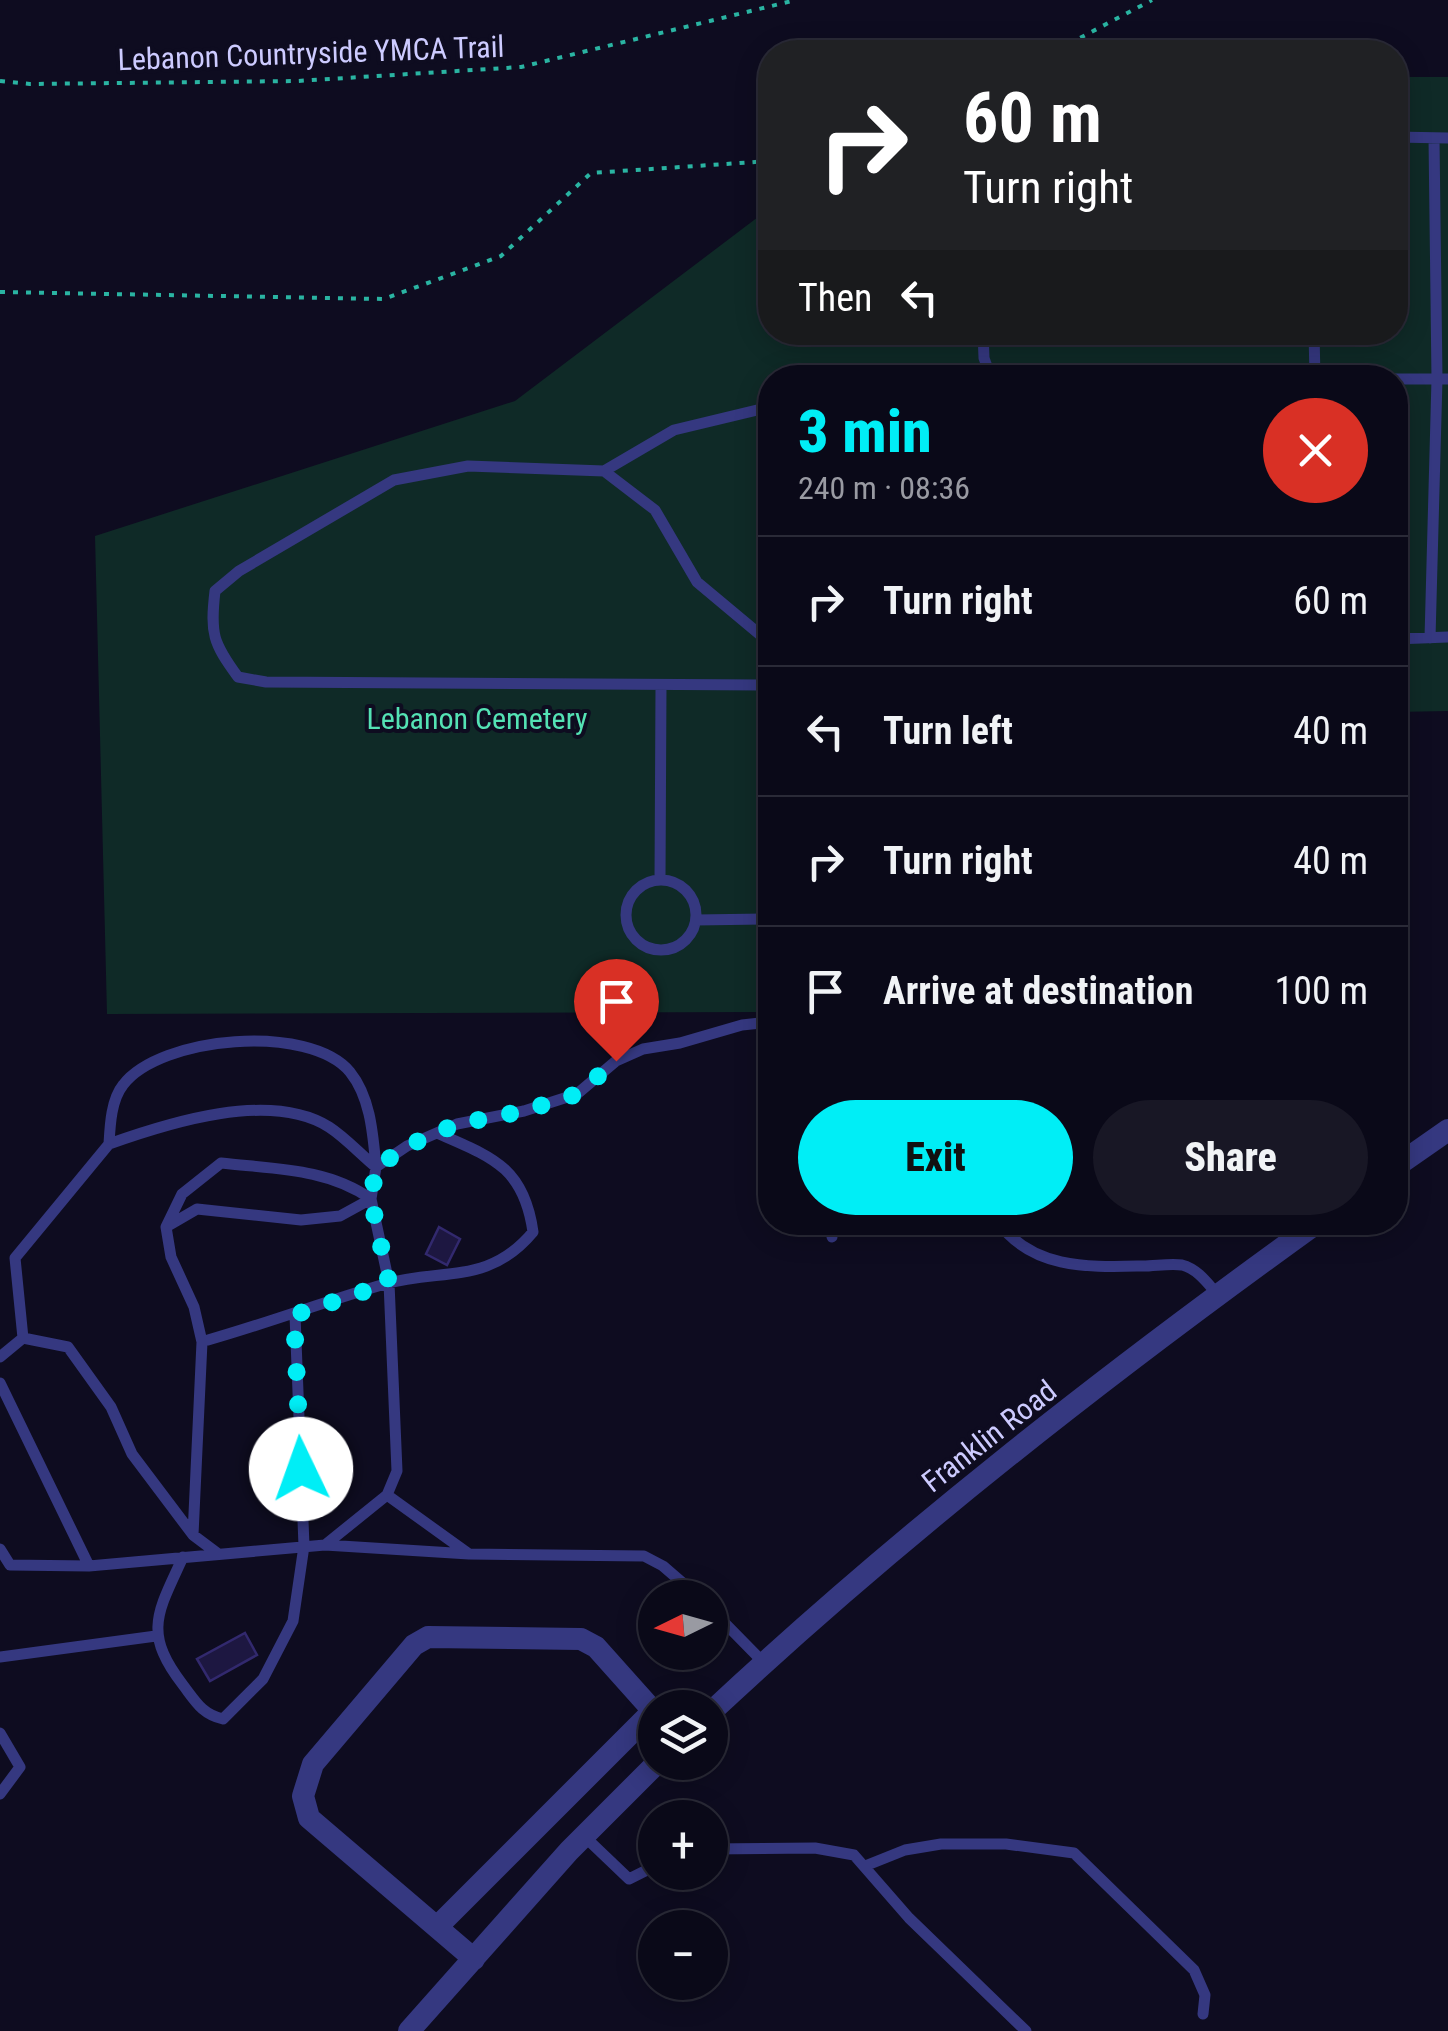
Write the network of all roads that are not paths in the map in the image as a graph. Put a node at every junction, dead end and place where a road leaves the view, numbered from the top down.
1 (1408, 137) edge
2 (1434, 138) junction
3 (1448, 138) edge
4 (1408, 379) edge
5 (1443, 379) edge
6 (758, 410) edge
7 (604, 471) junction
8 (758, 633) edge
9 (1448, 637) edge
10 (1430, 638) junction
11 (1408, 639) edge
12 (661, 686) junction
13 (758, 686) edge
14 (660, 879) junction
15 (758, 919) edge
16 (696, 920) junction
17 (758, 1023) edge
18 (1448, 1130) edge
19 (437, 1133) junction
20 (109, 1144) junction
21 (1408, 1159) edge
22 (376, 1168) junction
23 (371, 1199) junction
24 (166, 1228) junction
25 (1012, 1235) edge
26 (1300, 1235) edge
27 (389, 1283) junction
28 (1218, 1296) junction
29 (294, 1315) junction
30 (24, 1338) junction
31 (208, 1340) dead end
32 (0, 1357) edge
33 (0, 1383) edge
34 (387, 1496) junction
35 (192, 1535) junction
36 (325, 1545) junction
37 (304, 1546) junction
38 (0, 1549) edge
39 (217, 1554) junction
40 (469, 1554) junction
41 (183, 1556) junction
42 (89, 1566) junction
43 (679, 1580) edge
44 (728, 1626) edge
45 (156, 1636) junction
46 (0, 1657) edge
47 (764, 1663) junction
48 (638, 1694) edge
49 (728, 1697) edge
50 (638, 1728) edge
51 (0, 1734) edge
52 (640, 1780) edge
53 (0, 1794) edge
54 (584, 1836) junction
55 (728, 1849) edge
56 (865, 1866) junction
57 (638, 1874) edge
58 (437, 1927) junction
59 (474, 1959) junction
60 (1203, 2014) dead end
61 (409, 2031) edge
62 (1026, 2031) edge

1 - 2 lane
2 - 3 lane
2 - 5 lane
4 - 5 lane
5 - 10 lane
6 - 7 lane
7 - 8 lane
7 - 12 lane
9 - 10 lane
10 - 11 lane
12 - 13 lane
12 - 14 lane
14 - 16 lane
14 - 16 lane
15 - 16 lane
17 - 19 lane
18 - 21 street
19 - 22 lane
19 - 27 lane
20 - 22 lane
20 - 22 lane
20 - 30 lane
22 - 23 lane
23 - 24 lane
23 - 24 lane
23 - 27 lane
24 - 35 lane
25 - 28 lane
26 - 28 street, Franklin Road
27 - 29 lane
27 - 34 lane
28 - 47 street, Franklin Road
29 - 31 lane
29 - 37 lane
30 - 32 lane
30 - 35 lane
33 - 42 lane
34 - 36 lane
34 - 40 lane
35 - 39 lane
36 - 37 lane
36 - 40 lane
37 - 39 lane
37 - 45 lane
38 - 42 lane
39 - 41 lane
40 - 43 lane
41 - 42 lane
41 - 45 lane
44 - 47 lane
45 - 46 lane
47 - 49 street, Franklin Road
48 - 58 street
50 - 58 street
51 - 53 lane
52 - 54 street
54 - 57 lane
54 - 59 street
55 - 56 lane
56 - 60 lane
56 - 62 lane
58 - 59 street
59 - 61 street

